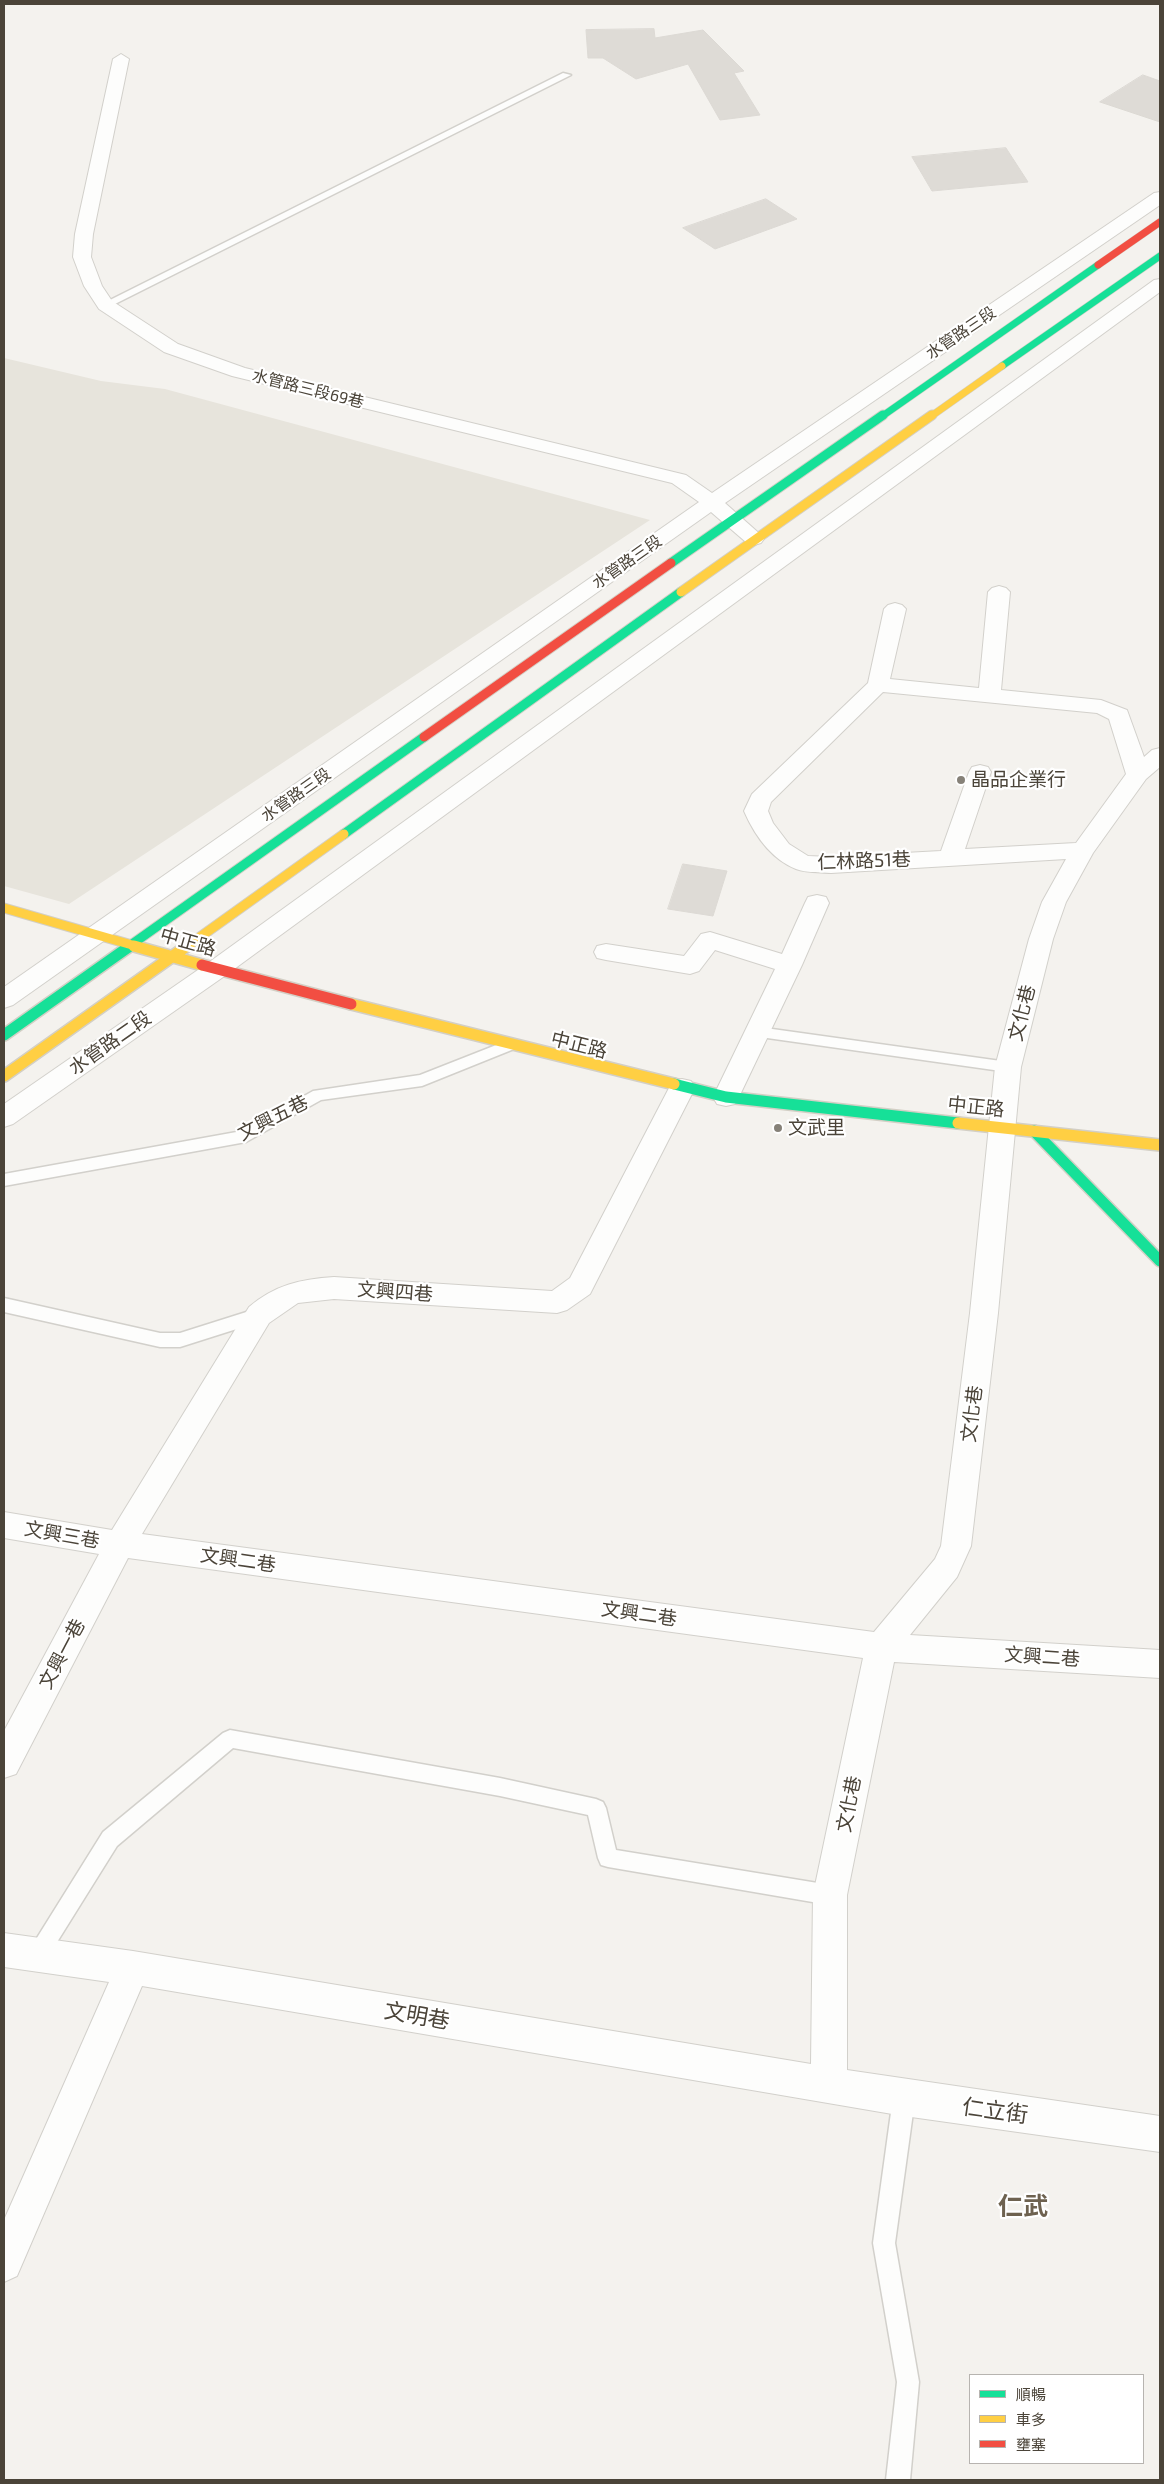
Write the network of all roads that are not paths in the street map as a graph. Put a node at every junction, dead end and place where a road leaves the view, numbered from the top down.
1 (121, 59) dead end
2 (566, 76) dead end
3 (1160, 196) edge
4 (1160, 222) edge
5 (1160, 256) edge
6 (1160, 284) edge
7 (105, 305) junction
8 (712, 502) junction
9 (732, 519) junction
10 (754, 539) junction
11 (999, 592) dead end
12 (895, 609) dead end
13 (878, 686) junction
14 (989, 698) junction
15 (1160, 755) edge
16 (980, 772) dead end
17 (1138, 774) junction
18 (1083, 850) junction
19 (950, 858) junction
20 (817, 903) dead end
21 (4, 908) edge
22 (98, 934) junction
23 (133, 945) junction
24 (606, 952) dead end
25 (174, 957) junction
26 (790, 965) junction
27 (216, 969) junction
28 (4, 999) edge
29 (758, 1032) junction
30 (4, 1035) edge
31 (509, 1045) junction
32 (1008, 1067) junction
33 (4, 1076) edge
34 (682, 1088) junction
35 (726, 1097) junction
36 (4, 1117) edge
37 (1000, 1127) junction
38 (1034, 1131) junction
39 (1160, 1145) edge
40 (4, 1180) edge
41 (1160, 1261) edge
42 (4, 1305) edge
43 (259, 1315) junction
44 (4, 1525) edge
45 (120, 1544) junction
46 (881, 1647) junction
47 (1160, 1664) edge
48 (4, 1763) edge
49 (830, 1895) junction
50 (4, 1950) edge
51 (37, 1956) junction
52 (133, 1968) junction
53 (829, 2085) junction
54 (904, 2098) junction
55 (1160, 2134) edge
56 (4, 2263) edge
57 (898, 2480) edge

1 - 7 street, 水管路三段69巷
2 - 7 lane
3 - 8 street, 水管路三段
4 - 9 street, 水管路三段
5 - 10 street
6 - 27 street
7 - 8 street, 水管路三段69巷
8 - 9 street, 水管路三段69巷
8 - 22 street, 水管路三段
9 - 10 street, 水管路三段69巷
9 - 23 street, 水管路三段
10 - 25 street
11 - 14 street
12 - 13 street
13 - 14 street
13 - 19 street, 仁林路51巷
14 - 17 street
15 - 17 street, 文化巷
16 - 19 street
17 - 18 street, 文化巷
18 - 19 street, 仁林路51巷
18 - 32 street, 文化巷
20 - 26 street
21 - 22 street, 中正路
22 - 23 street, 中正路
22 - 28 street
23 - 25 street, 中正路
23 - 30 street
24 - 26 street
25 - 27 street, 中正路
25 - 33 street, 水管路二段
26 - 29 street
27 - 31 street, 中正路
27 - 36 street, 水管路二段
29 - 32 lane
29 - 35 street
31 - 34 street, 中正路
31 - 40 lane, 文興五巷
32 - 37 street, 文化巷
34 - 35 street, 中正路
34 - 43 street, 文興四巷
35 - 37 street, 中正路
37 - 38 street, 中正路
37 - 46 street, 文化巷
38 - 39 street, 中正路
38 - 41 street
42 - 43 lane
43 - 45 street, 文興四巷
44 - 45 street, 文興三巷
45 - 46 street, 文興二巷
45 - 48 street, 文興一巷
46 - 47 street, 文興二巷
46 - 49 street, 文化巷
49 - 51 lane
49 - 53 street, 文化巷
50 - 51 street, 文明巷
51 - 52 street, 文明巷
52 - 53 street, 文明巷
52 - 56 street
53 - 54 street, 仁立街
54 - 55 street, 仁立街
54 - 57 lane

